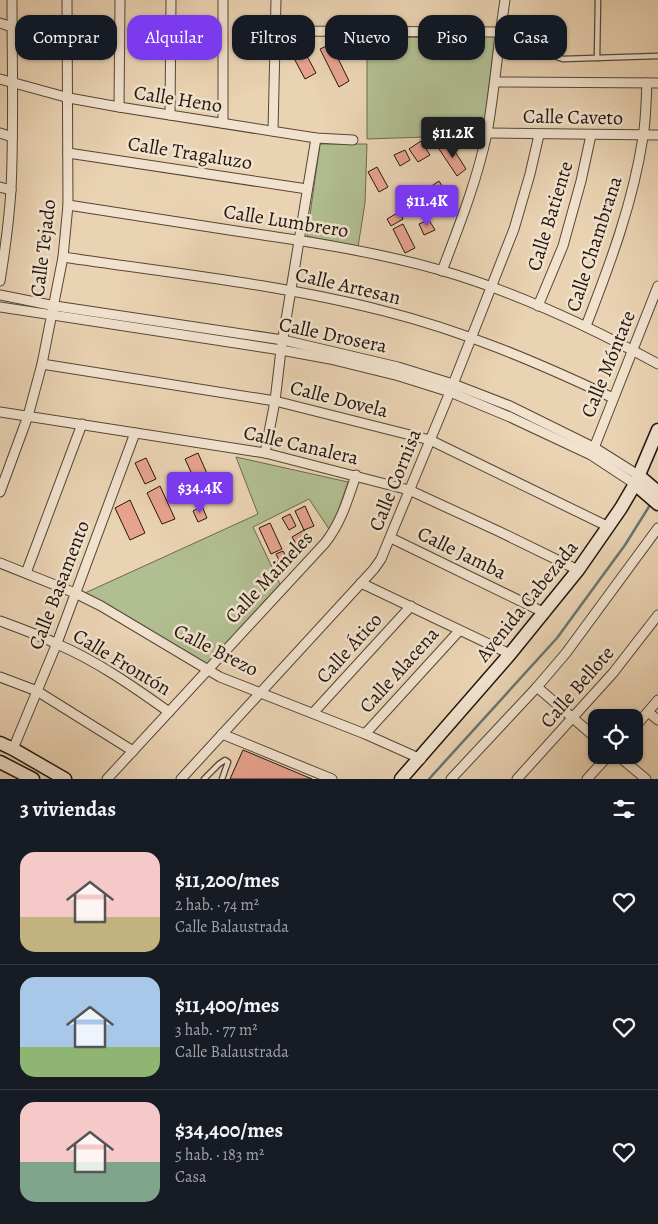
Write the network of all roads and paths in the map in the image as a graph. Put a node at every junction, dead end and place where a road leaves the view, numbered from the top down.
1 (12, 0) edge
2 (67, 0) edge
3 (120, 0) edge
4 (171, 0) edge
5 (223, 0) edge
6 (276, 0) edge
7 (505, 0) edge
8 (598, 0) edge
9 (276, 15) edge
10 (503, 15) edge
11 (0, 23) edge
12 (12, 27) junction
13 (315, 31) edge
14 (495, 32) edge
15 (658, 56) edge
16 (597, 58) junction
17 (567, 59) edge
18 (274, 60) edge
19 (497, 60) edge
20 (0, 79) edge
21 (495, 82) junction
22 (13, 83) junction
23 (658, 83) edge
24 (647, 84) junction
25 (68, 98) junction
26 (119, 107) junction
27 (170, 115) junction
28 (223, 124) junction
29 (273, 131) junction
30 (0, 133) edge
31 (487, 133) junction
32 (539, 135) junction
33 (591, 135) junction
34 (658, 135) edge
35 (644, 136) junction
36 (12, 137) junction
37 (316, 138) junction
38 (353, 140) dead end
39 (68, 153) junction
40 (0, 187) edge
41 (307, 189) junction
42 (11, 190) junction
43 (68, 206) junction
44 (3, 240) edge
45 (299, 240) junction
46 (63, 257) junction
47 (442, 271) junction
48 (0, 281) edge
49 (658, 286) edge
50 (491, 288) junction
51 (291, 291) junction
52 (0, 294) edge
53 (538, 306) junction
54 (0, 307) edge
55 (53, 310) junction
56 (586, 326) junction
57 (471, 337) junction
58 (283, 340) junction
59 (281, 350) junction
60 (633, 351) junction
61 (42, 364) junction
62 (658, 364) edge
63 (451, 388) junction
64 (613, 398) junction
65 (275, 401) junction
66 (0, 412) edge
67 (28, 416) junction
68 (82, 424) junction
69 (658, 430) edge
70 (135, 433) junction
71 (430, 440) junction
72 (593, 452) junction
73 (265, 453) junction
74 (356, 475) junction
75 (637, 480) junction
76 (409, 490) junction
77 (0, 492) edge
78 (658, 492) edge
79 (658, 504) edge
80 (609, 527) junction
81 (658, 528) edge
82 (390, 538) junction
83 (0, 563) edge
84 (578, 570) junction
85 (26, 573) junction
86 (361, 583) junction
87 (75, 593) junction
88 (411, 606) junction
89 (545, 613) junction
90 (658, 615) edge
91 (0, 621) edge
92 (459, 631) junction
93 (57, 643) junction
94 (510, 654) junction
95 (207, 670) junction
96 (0, 677) edge
97 (537, 687) junction
98 (37, 691) junction
99 (260, 692) junction
100 (658, 700) edge
101 (169, 712) junction
102 (648, 712) junction
103 (313, 714) junction
104 (574, 718) junction
105 (643, 718) edge
106 (658, 720) edge
107 (588, 731) edge
108 (222, 734) junction
109 (365, 734) junction
110 (0, 743) edge
111 (13, 749) junction
112 (133, 751) junction
113 (421, 759) junction
114 (0, 762) edge
115 (601, 764) edge
116 (628, 764) edge
117 (33, 779) edge
118 (65, 779) edge
119 (108, 779) edge
120 (181, 779) edge
121 (204, 779) edge
122 (222, 779) edge
123 (332, 779) edge
124 (401, 779) edge
125 (451, 779) edge
126 (517, 779) edge
127 (587, 779) edge
128 (646, 779) edge

1 - 12 street
2 - 25 street, Calle Tejado
3 - 26 street
4 - 27 street
5 - 28 street
6 - 9 street
7 - 10 street
8 - 16 lane
11 - 12 street
12 - 22 street
13 - 14 street
15 - 16 lane
16 - 17 lane
18 - 29 street
19 - 21 street
20 - 22 street, Calle Heno
21 - 24 street
21 - 31 street
22 - 25 street, Calle Heno
22 - 36 street
23 - 24 street
24 - 35 street, Calle Chambrana
25 - 26 street, Calle Heno
25 - 39 street, Calle Tejado
26 - 27 street, Calle Heno
27 - 28 street, Calle Heno
28 - 29 street, Calle Heno
29 - 37 street, Calle Heno
30 - 36 street
31 - 32 street, Calle Caveto
31 - 47 street
32 - 33 street, Calle Caveto
32 - 50 street, Calle Cornisa
33 - 35 street, Calle Caveto
33 - 53 street, Calle Batiente
34 - 35 street, Calle Caveto
35 - 56 street, Calle Chambrana
36 - 42 street
37 - 38 street, Calle Heno
37 - 41 street
39 - 41 street, Calle Tragaluzo
39 - 43 street, Calle Tejado
40 - 42 street
41 - 45 street
42 - 44 street
43 - 45 street, Calle Lumbrero
43 - 46 street, Calle Tejado
44 - 48 street
45 - 47 street, Calle Lumbrero
45 - 51 street
46 - 51 street, Calle Artesan
46 - 55 street, Calle Tejado
47 - 50 street, Calle Lumbrero
49 - 60 street, Calle Móntate
50 - 53 street, Calle Lumbrero
50 - 57 street, Calle Cornisa
51 - 57 street, Calle Artesan
51 - 58 street
52 - 55 street, Calle Drosera
53 - 56 street, Calle Lumbrero
54 - 55 street, Calle Drosera
55 - 58 street, Calle Drosera
55 - 59 street, Calle Drosera
55 - 61 street, Calle Tejado
56 - 60 street, Calle Lumbrero
57 - 63 street, Calle Cornisa
57 - 64 street, Calle Artesan
58 - 59 street
58 - 63 street, Calle Drosera
59 - 63 street, Calle Drosera
59 - 65 street
60 - 62 street, Calle Lumbrero
60 - 64 street, Calle Móntate
61 - 65 street, Calle Dovela
61 - 67 street, Calle Tejado
63 - 71 street, Calle Cornisa
63 - 72 street, Calle Drosera
64 - 72 street, Calle Móntate
65 - 71 street, Calle Dovela
65 - 73 street
66 - 67 street, Calle Canalera
67 - 68 street, Calle Canalera
67 - 77 street, Calle Tejado
68 - 70 street, Calle Canalera
68 - 85 street
69 - 75 main road, Avenida Cabezada
70 - 73 street, Calle Canalera
70 - 87 street, Calle Basamento
71 - 76 street, Calle Cornisa
71 - 80 street, Calle Dovela
72 - 75 street, Calle Drosera
73 - 74 street, Calle Canalera
74 - 76 street, Calle Canalera
74 - 95 street, Calle Maineles
75 - 78 main road
75 - 79 main road
75 - 80 main road, Avenida Cabezada
76 - 82 street, Calle Cornisa
76 - 84 street, Calle Canalera
80 - 84 main road, Avenida Cabezada
81 - 97 street
82 - 86 street, Calle Cornisa
82 - 89 street, Calle Jamba
83 - 85 street, Calle Brezo
84 - 89 main road, Avenida Cabezada
85 - 87 street, Calle Brezo
86 - 88 street
86 - 99 street, Calle Cornisa
87 - 93 street, Calle Basamento
87 - 95 street, Calle Brezo
88 - 92 street
88 - 103 street, Calle Ático
89 - 94 main road, Avenida Cabezada
90 - 104 street, Calle Bellote
91 - 93 street, Calle Frontón
92 - 94 street
92 - 109 street, Calle Alacena
93 - 98 street, Calle Basamento
93 - 101 street, Calle Frontón
94 - 113 main road, Avenida Cabezada
95 - 99 street, Calle Brezo
95 - 101 street, Calle Maineles
96 - 98 street
97 - 104 street
97 - 125 street
98 - 111 street, Calle Basamento
98 - 112 street
99 - 103 street, Calle Brezo
99 - 108 street, Calle Cornisa
100 - 102 street
101 - 112 street, Calle Maineles
102 - 105 street
102 - 106 street
103 - 109 street, Calle Brezo
104 - 107 street
104 - 126 street, Calle Bellote
108 - 120 street, Calle Cornisa
108 - 123 street
109 - 113 street, Calle Brezo
110 - 111 main road
111 - 118 main road
112 - 119 street, Calle Maineles
113 - 124 main road, Avenida Cabezada
114 - 117 main road
115 - 127 street
116 - 128 street
121 - 122 lane

